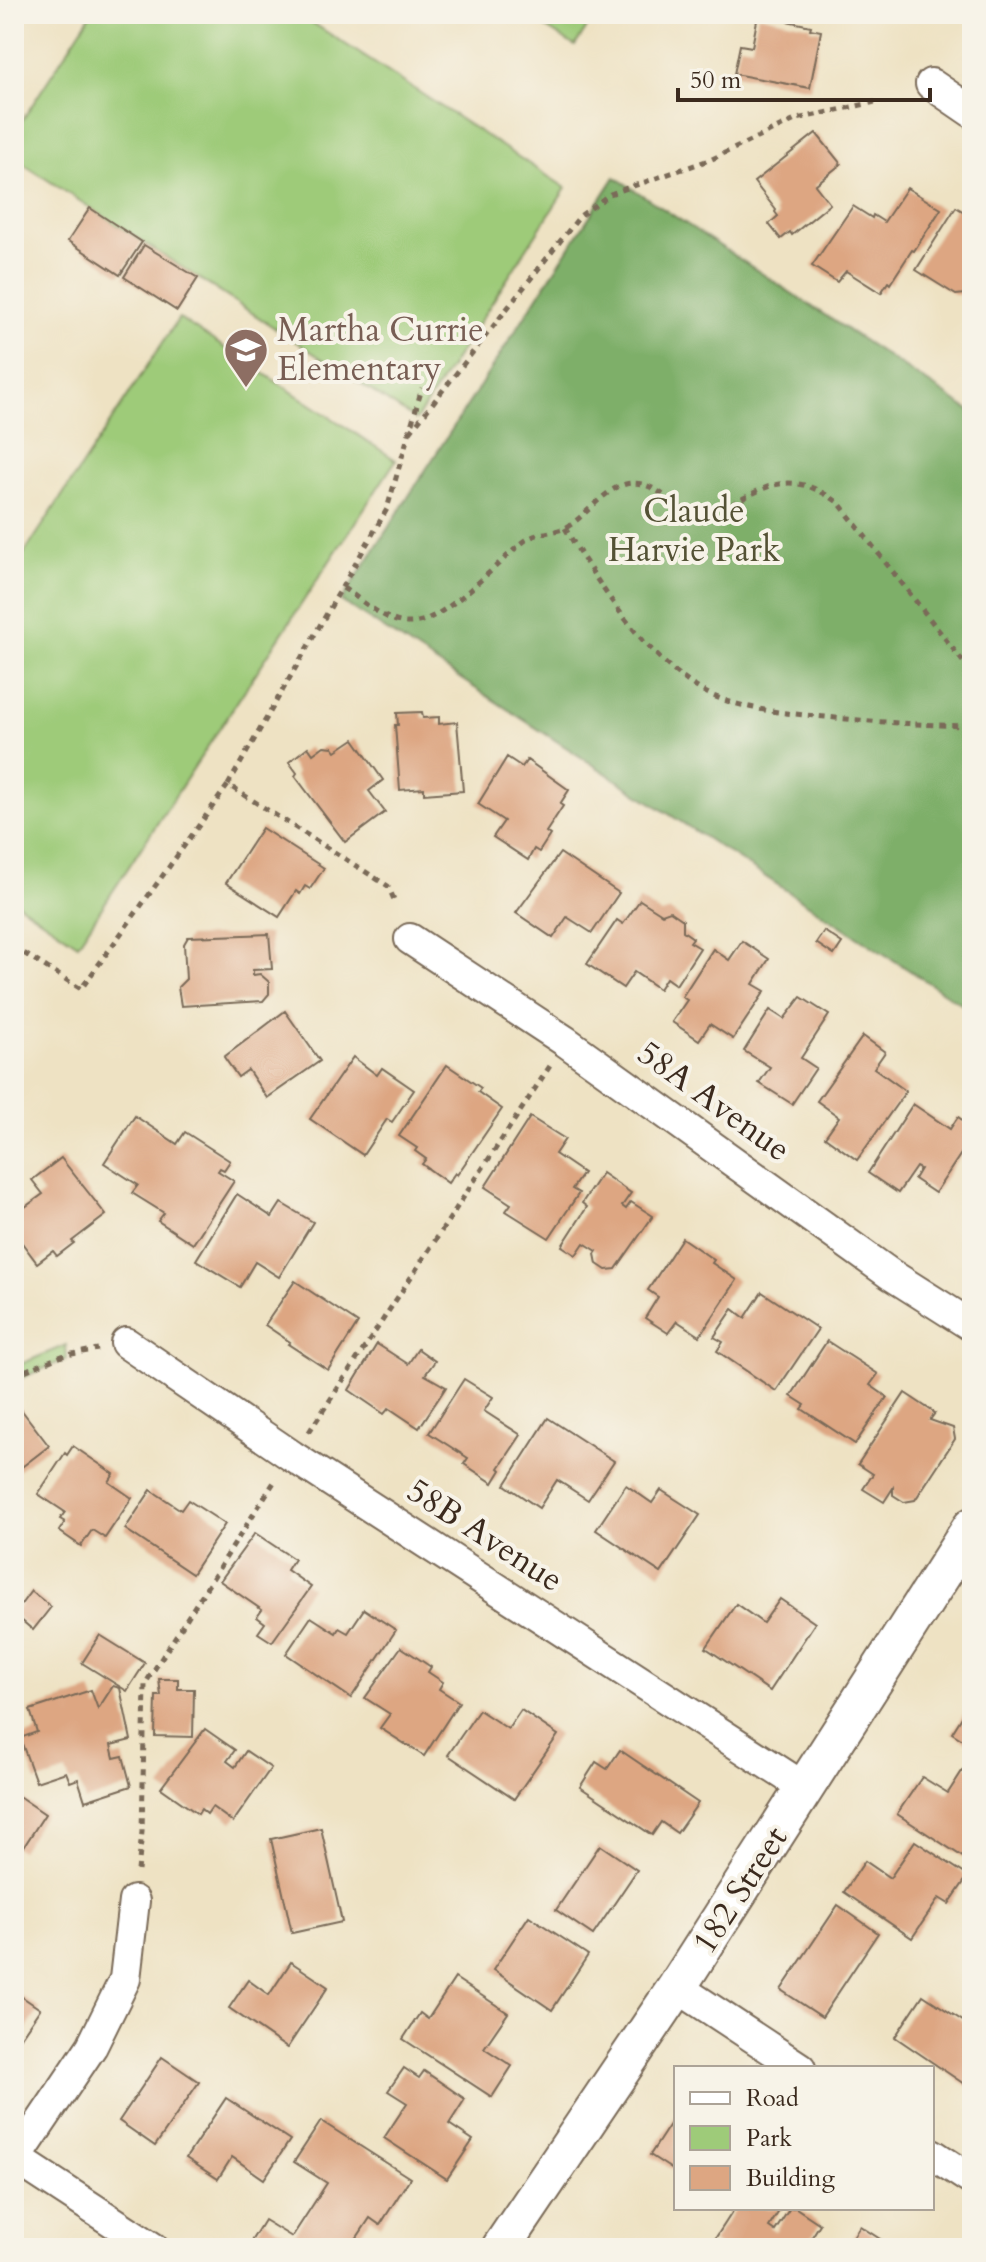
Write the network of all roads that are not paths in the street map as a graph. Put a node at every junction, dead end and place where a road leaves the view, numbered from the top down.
1 (931, 84) dead end
2 (972, 112) edge
3 (410, 939) dead end
4 (972, 1326) edge
5 (126, 1343) road end
6 (972, 1527) edge
7 (805, 1788) junction
8 (134, 1901) road end
9 (677, 1987) junction
10 (797, 2066) edge
11 (934, 2155) edge
12 (15, 2158) edge
13 (972, 2180) edge
14 (153, 2248) edge
15 (501, 2248) edge

1 - 2 street
3 - 4 street, 58A Avenue
5 - 7 street, 58B Avenue
6 - 7 street, 182 Street
7 - 9 street, 182 Street
8 - 12 street
9 - 10 street
9 - 15 street, 182 Street
11 - 13 street
12 - 14 street

